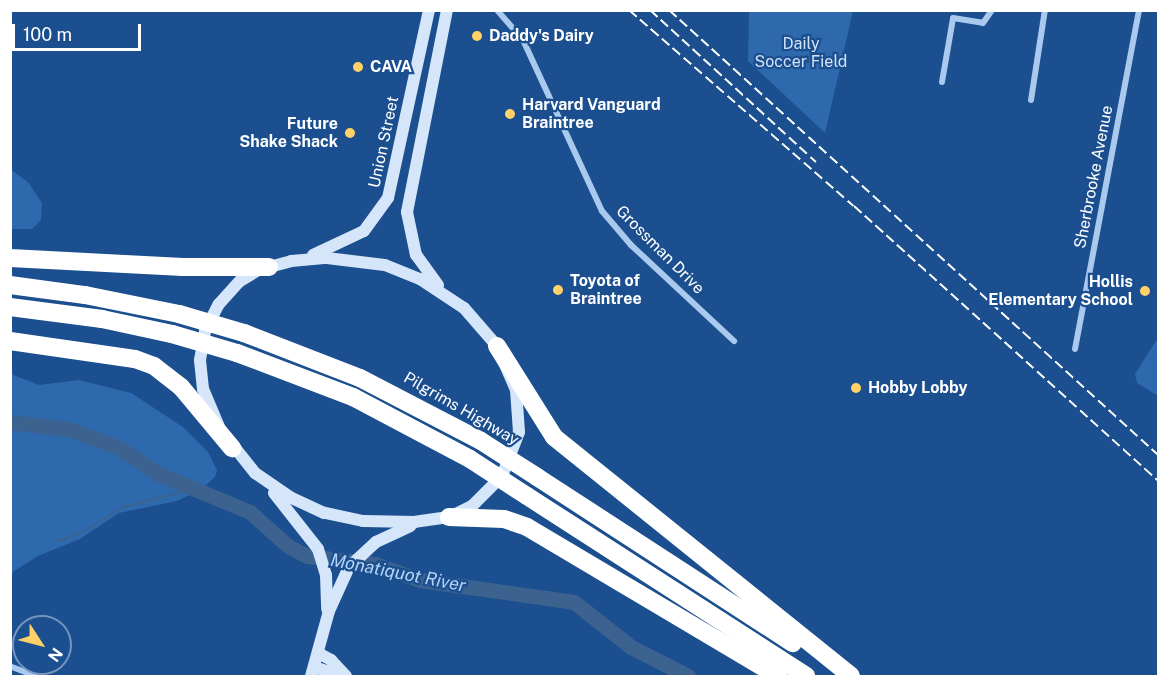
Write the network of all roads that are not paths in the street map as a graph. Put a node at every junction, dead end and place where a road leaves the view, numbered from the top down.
1 (418, 10) edge
2 (429, 10) edge
3 (447, 10) edge
4 (497, 10) edge
5 (992, 10) edge
6 (1045, 10) edge
7 (1139, 10) edge
8 (423, 40) junction
9 (942, 82) dead end
10 (1031, 100) dead end
11 (10, 258) edge
12 (291, 261) junction
13 (268, 267) junction
14 (10, 285) edge
15 (457, 302) junction
16 (10, 307) edge
17 (10, 341) edge
18 (734, 341) dead end
19 (497, 346) junction
20 (1075, 349) dead end
21 (232, 448) junction
22 (255, 472) junction
23 (441, 518) junction
24 (326, 619) junction
25 (318, 653) junction
26 (312, 672) edge
27 (341, 676) edge
28 (346, 676) edge
29 (778, 676) edge
30 (806, 676) edge
31 (845, 676) edge
32 (851, 676) edge

1 - 8 main road
2 - 8 main road, Union Street
3 - 15 main road, Union Street
4 - 18 street, Grossman Drive
5 - 9 street
6 - 10 street
7 - 20 street, Sherbrooke Avenue
8 - 12 main road, Union Street
11 - 13 highway
12 - 13 main road
12 - 15 main road
13 - 21 main road
14 - 31 highway, Pilgrims Highway, bridge
15 - 19 main road, Union Street
16 - 30 highway, bridge
17 - 21 highway
19 - 23 main road
19 - 32 highway
21 - 22 main road
22 - 23 main road
22 - 24 main road
23 - 24 main road
23 - 29 highway
24 - 25 main road
25 - 26 main road
25 - 28 main road
26 - 27 main road

